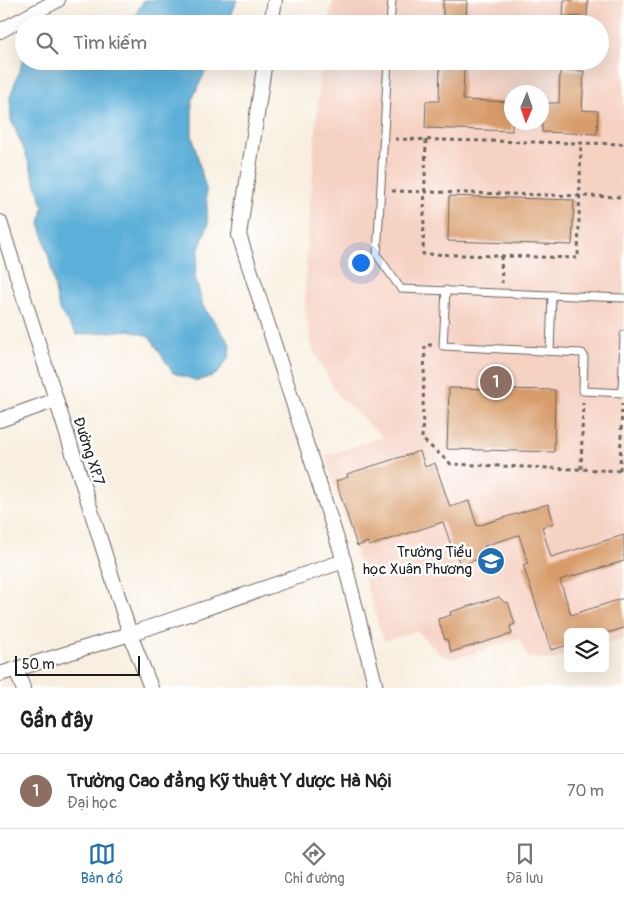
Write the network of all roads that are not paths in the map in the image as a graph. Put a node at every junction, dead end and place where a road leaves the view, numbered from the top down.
1 (58, 0) edge
2 (275, 0) edge
3 (392, 0) edge
4 (30, 15) edge
5 (272, 15) edge
6 (391, 15) edge
7 (15, 23) edge
8 (0, 31) edge
9 (264, 70) edge
10 (388, 70) edge
11 (0, 222) edge
12 (446, 290) junction
13 (552, 295) junction
14 (624, 298) edge
15 (624, 335) edge
16 (550, 351) junction
17 (623, 393) edge
18 (56, 400) junction
19 (0, 420) edge
20 (344, 561) junction
21 (130, 634) junction
22 (16, 669) junction
23 (0, 674) edge
24 (23, 688) edge
25 (151, 688) edge
26 (376, 688) edge

1 - 4 street
2 - 5 street
3 - 6 lane
7 - 8 street
9 - 20 street
10 - 12 lane
11 - 18 street, Đường XP.7
12 - 13 lane
12 - 16 lane
13 - 14 lane
13 - 16 lane
15 - 17 lane
16 - 17 lane
18 - 19 street
18 - 21 street, Đường XP.7
20 - 21 street
20 - 26 street
21 - 22 street
21 - 25 street, Đường XP.7
22 - 23 street
22 - 24 street

